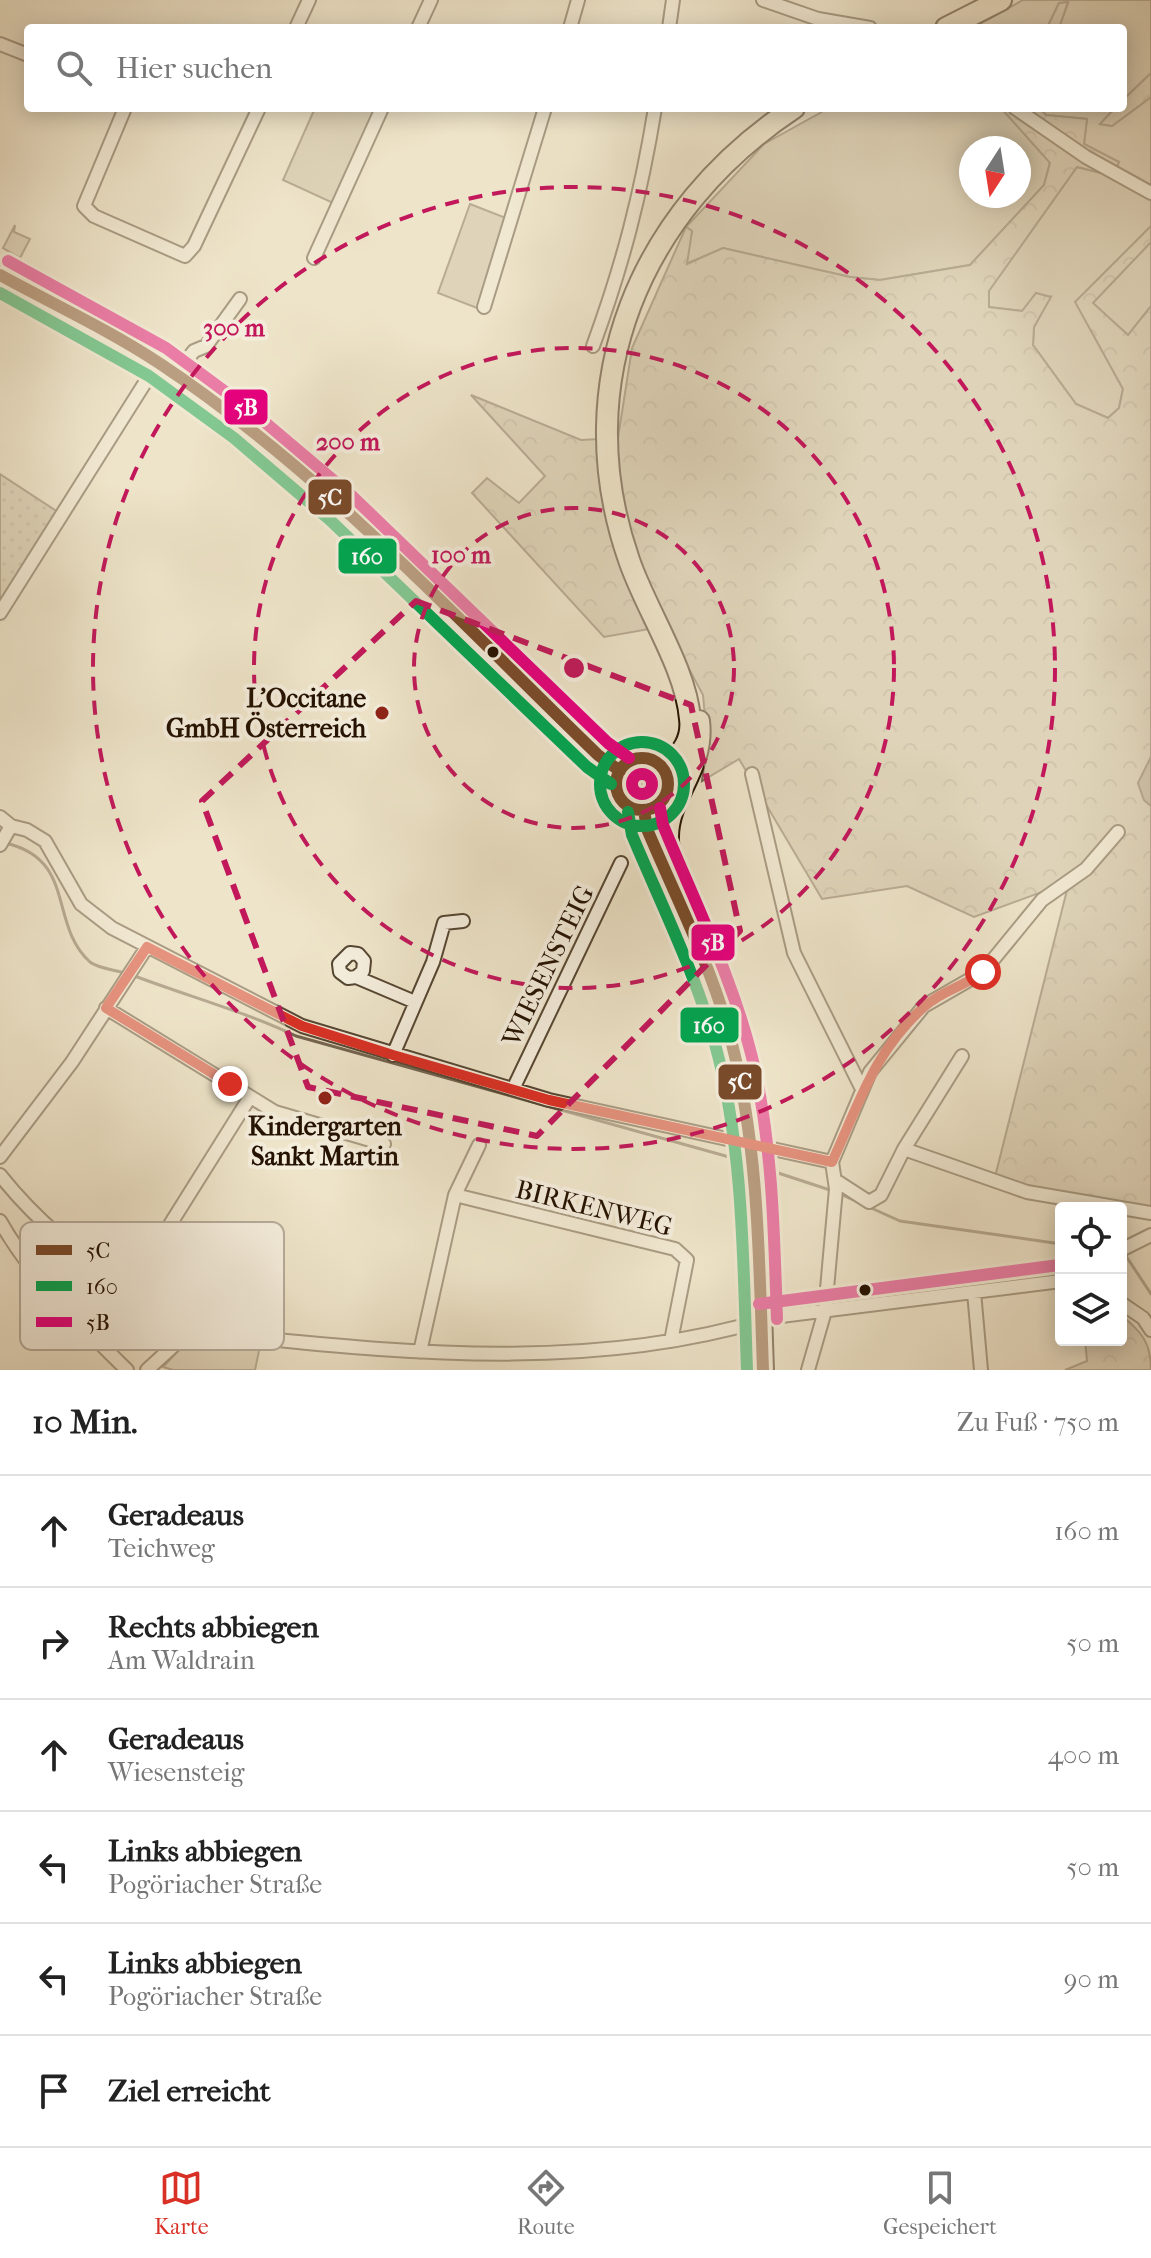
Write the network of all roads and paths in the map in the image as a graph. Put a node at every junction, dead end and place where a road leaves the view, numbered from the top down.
1 (309, 0) edge
2 (431, 0) edge
3 (578, 0) edge
4 (673, 0) edge
5 (763, 0) edge
6 (1001, 0) edge
7 (298, 24) edge
8 (420, 24) edge
9 (571, 24) edge
10 (670, 24) edge
11 (847, 24) edge
12 (954, 24) edge
13 (0, 44) edge
14 (24, 53) edge
15 (123, 112) edge
16 (257, 112) edge
17 (380, 112) edge
18 (544, 112) edge
19 (654, 112) edge
20 (789, 112) edge
21 (1021, 112) edge
22 (1151, 193) edge
23 (314, 258) dead end
24 (0, 275) edge
25 (240, 299) dead end
26 (484, 307) dead end
27 (593, 346) dead end
28 (158, 362) junction
29 (175, 375) junction
30 (0, 613) edge
31 (680, 680) junction
32 (620, 771) junction
33 (665, 771) junction
34 (752, 774) dead end
35 (644, 810) junction
36 (0, 817) edge
37 (1118, 832) dead end
38 (6, 836) edge
39 (621, 863) dead end
40 (681, 905) junction
41 (463, 921) dead end
42 (147, 947) junction
43 (356, 977) dead end
44 (415, 1002) junction
45 (106, 1008) junction
46 (393, 1055) junction
47 (962, 1056) dead end
48 (514, 1087) junction
49 (862, 1089) junction
50 (250, 1097) junction
51 (384, 1144) dead end
52 (479, 1145) dead end
53 (750, 1145) junction
54 (904, 1149) junction
55 (0, 1157) edge
56 (832, 1162) junction
57 (0, 1175) edge
58 (835, 1189) junction
59 (455, 1195) junction
60 (1151, 1213) edge
61 (0, 1221) edge
62 (40, 1222) edge
63 (172, 1222) edge
64 (1151, 1235) edge
65 (1127, 1247) edge
66 (20, 1250) edge
67 (1055, 1282) edge
68 (974, 1292) junction
69 (1127, 1307) edge
70 (825, 1311) junction
71 (761, 1320) junction
72 (1151, 1330) edge
73 (284, 1340) edge
74 (671, 1341) junction
75 (106, 1350) edge
76 (169, 1350) edge
77 (420, 1352) junction
78 (127, 1370) edge
79 (147, 1370) edge
80 (763, 1370) edge
81 (808, 1370) edge
82 (981, 1370) edge

1 - 7 street
2 - 8 street
3 - 9 street
4 - 10 street
5 - 11 street
6 - 12 main road
13 - 14 street
15 - 16 street
17 - 23 street
18 - 26 street
19 - 27 street
20 - 31 main road
21 - 22 street
24 - 28 main road
25 - 29 street
28 - 29 main road
28 - 30 street
29 - 32 main road
31 - 33 main road
31 - 40 main road
32 - 33 main road
32 - 35 main road
33 - 35 main road
34 - 49 street
35 - 40 main road
36 - 38 street, WIESENSTEIG
37 - 49 street
38 - 42 street, WIESENSTEIG
39 - 48 street, WIESENSTEIG
40 - 53 main road
41 - 44 street
42 - 45 street
42 - 46 street, WIESENSTEIG
43 - 44 street
44 - 46 street
45 - 50 street
45 - 55 street
46 - 48 street, WIESENSTEIG
47 - 54 street
48 - 53 street, WIESENSTEIG
49 - 56 street
50 - 51 street
50 - 63 street
52 - 59 street
53 - 56 street, WIESENSTEIG
53 - 71 main road
54 - 58 street
54 - 60 street
56 - 58 street
57 - 62 street
58 - 70 street
59 - 74 street, BIRKENWEG
59 - 77 street
61 - 66 street
64 - 65 street
67 - 68 street
68 - 70 street
68 - 82 street
69 - 72 street
70 - 71 street
70 - 81 street
71 - 74 street
71 - 80 main road
73 - 77 street
74 - 77 street
75 - 78 street
76 - 79 street

